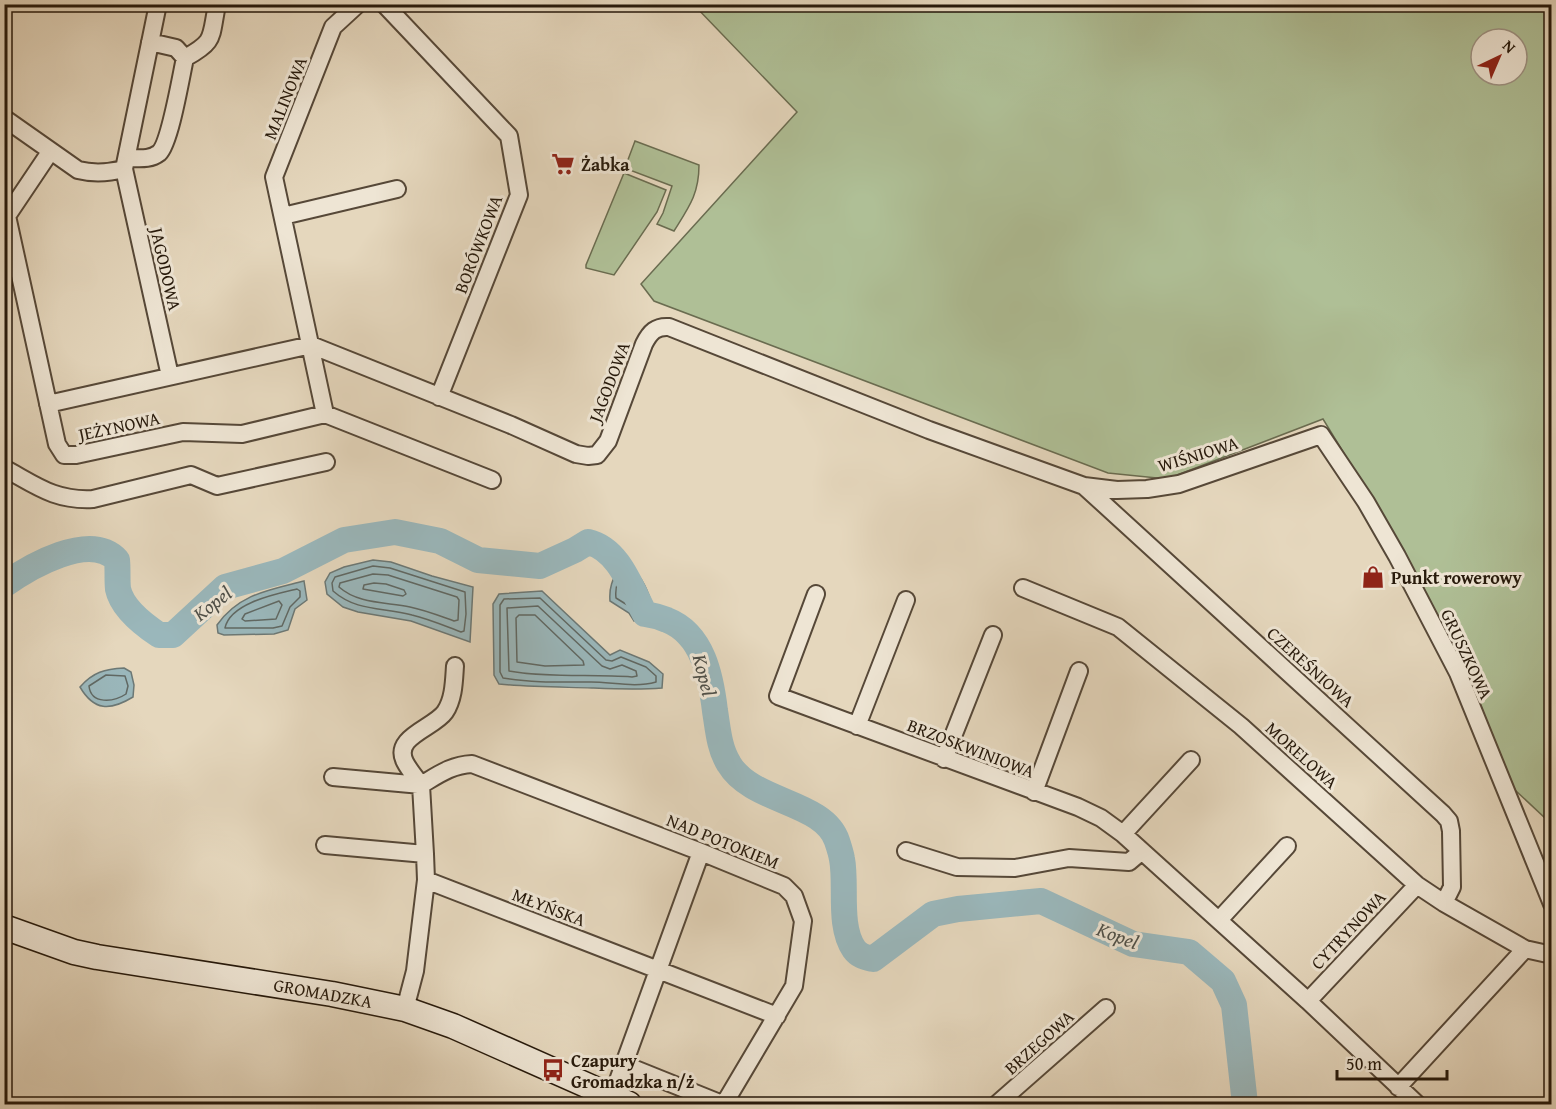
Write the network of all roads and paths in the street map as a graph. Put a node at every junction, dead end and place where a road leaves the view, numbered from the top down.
1 (158, 4) edge
2 (358, 4) edge
3 (384, 4) edge
4 (217, 5) edge
5 (150, 42) junction
6 (185, 58) junction
7 (4, 118) edge
8 (50, 152) junction
9 (126, 163) junction
10 (397, 189) dead end
11 (283, 216) junction
12 (311, 345) junction
13 (170, 376) junction
14 (439, 397) junction
15 (48, 404) junction
16 (325, 414) junction
17 (1321, 435) joint
18 (326, 462) dead end
19 (4, 468) edge
20 (492, 480) dead end
21 (1084, 486) junction
22 (1023, 588) dead end
23 (816, 594) dead end
24 (906, 600) dead end
25 (993, 635) dead end
26 (455, 666) dead end
27 (1080, 671) dead end
28 (857, 726) junction
29 (944, 759) junction
30 (1191, 760) dead end
31 (333, 777) dead end
32 (421, 785) junction
33 (1034, 792) junction
34 (1123, 834) junction
35 (325, 845) dead end
36 (1287, 846) dead end
37 (906, 851) dead end
38 (1142, 851) junction
39 (701, 852) junction
40 (425, 854) junction
41 (426, 880) junction
42 (1417, 885) junction
43 (1444, 903) junction
44 (1551, 904) edge
45 (1219, 920) junction
46 (4, 927) edge
47 (1525, 949) junction
48 (1551, 955) edge
49 (657, 970) junction
50 (1308, 1001) junction
51 (1106, 1008) dead end
52 (405, 1009) junction
53 (777, 1016) junction
54 (625, 1065) junction
55 (1398, 1087) junction
56 (621, 1101) edge
57 (1410, 1102) edge
58 (723, 1104) edge
59 (997, 1104) edge

1 - 5 street, JAGODOWA
2 - 11 street, MALINOWA
3 - 14 street, BORÓWKOWA
4 - 6 street
5 - 6 street
5 - 9 street, JAGODOWA
6 - 9 street
7 - 8 street
8 - 9 street
8 - 15 street, JEŻYNOWA
9 - 13 street, JAGODOWA
10 - 11 street
11 - 12 street, MALINOWA
12 - 13 street
12 - 14 street, JAGODOWA
12 - 16 street, MALINOWA
13 - 15 street
14 - 21 street, JAGODOWA
15 - 16 street, JEŻYNOWA
16 - 20 street
17 - 21 street, WIŚNIOWA
17 - 44 street, GRUSZKOWA
18 - 19 street
21 - 43 street, CZEREŚNIOWA
22 - 42 street, MORELOWA
23 - 28 street, BRZOSKWINIOWA
24 - 28 street
25 - 29 street
26 - 32 street
27 - 33 street
28 - 29 street, BRZOSKWINIOWA
29 - 33 street, BRZOSKWINIOWA
30 - 34 street
31 - 32 street
32 - 39 street, NAD POTOKIEM
32 - 40 street
33 - 34 street, BRZOSKWINIOWA
34 - 38 street, BRZOSKWINIOWA
35 - 40 street
36 - 45 street
37 - 38 street
38 - 45 street, BRZOSKWINIOWA
39 - 49 street
39 - 53 street, NAD POTOKIEM
40 - 41 street
41 - 49 street, MŁYŃSKA
41 - 52 street
42 - 43 street, MORELOWA
42 - 50 street, CYTRYNOWA
43 - 47 street, MORELOWA
45 - 50 street, BRZOSKWINIOWA
46 - 52 street, GROMADZKA
47 - 48 street, MORELOWA
47 - 55 street
49 - 53 street, MŁYŃSKA
49 - 54 street
50 - 55 street, BRZOSKWINIOWA
51 - 59 street, BRZEGOWA
52 - 56 street, GROMADZKA
53 - 58 street, NAD POTOKIEM
54 - 56 street
54 - 58 street, NAD POTOKIEM
55 - 57 street, BRZOSKWINIOWA

